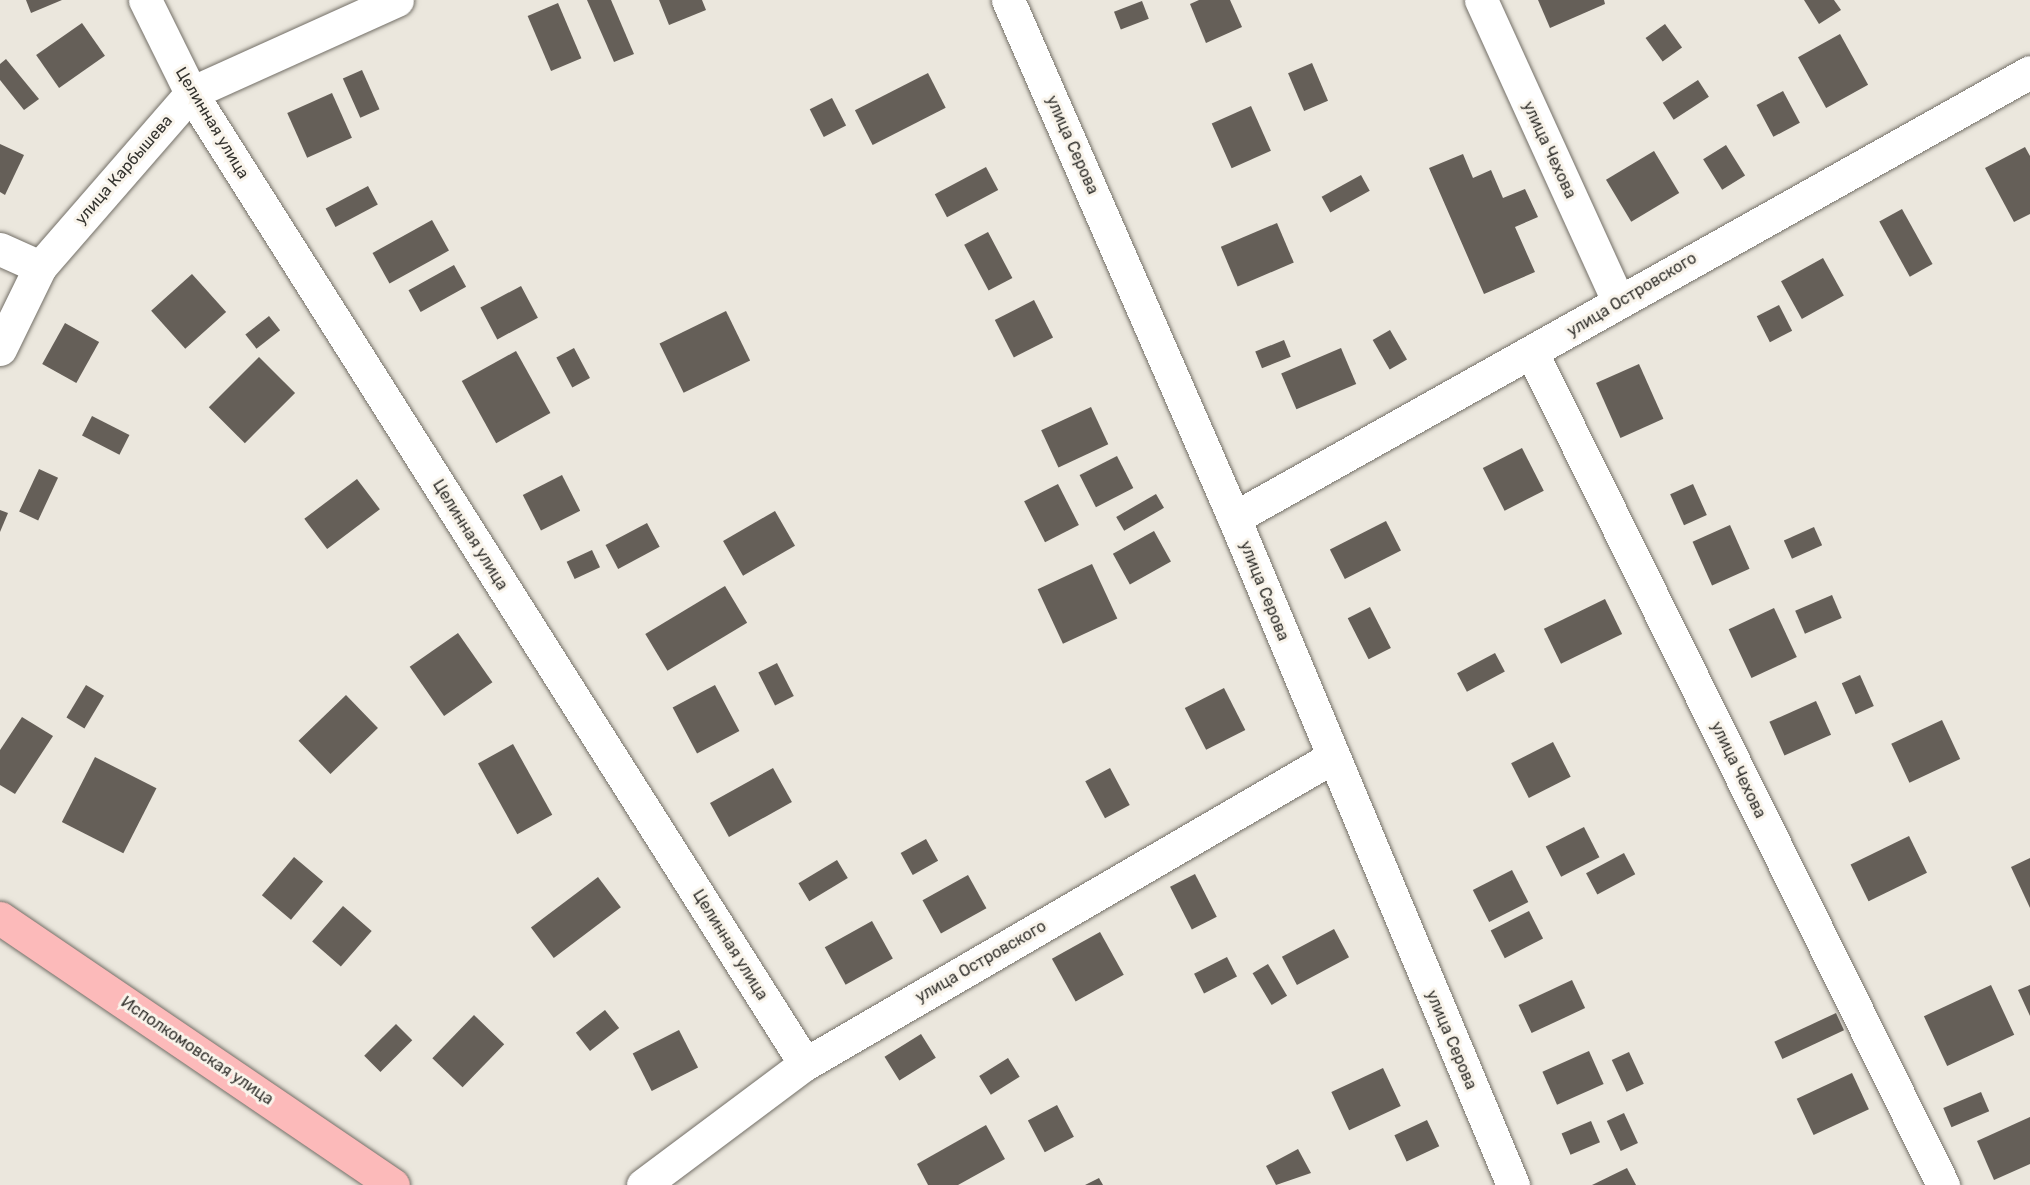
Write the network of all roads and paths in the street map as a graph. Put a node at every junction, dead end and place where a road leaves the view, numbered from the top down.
1 (145, 0) edge
2 (397, 0) edge
3 (1008, 0) edge
4 (1481, 0) edge
5 (2030, 72) edge
6 (191, 93) junction
7 (0, 249) edge
8 (40, 267) junction
9 (1618, 300) junction
10 (0, 349) edge
11 (1533, 355) junction
12 (1234, 518) junction
13 (1331, 758) junction
14 (0, 918) edge
15 (805, 1064) junction
16 (393, 1185) edge
17 (643, 1185) edge
18 (1513, 1185) edge
19 (1943, 1185) edge

1 - 6 street, Целинная улица
2 - 6 street, улица Карбышева
3 - 12 street, улица Серова
4 - 9 street, улица Чехова
5 - 9 street, улица Островского
6 - 8 street, улица Карбышева
6 - 15 street, Целинная улица
7 - 8 street
8 - 10 street, улица Карбышева
9 - 11 street, улица Островского
11 - 12 street, улица Островского
11 - 19 street, улица Чехова
12 - 13 street, улица Серова
13 - 15 street, улица Островского
13 - 18 street, улица Серова
14 - 16 main road, Исполкомовская улица
15 - 17 street, улица Островского

